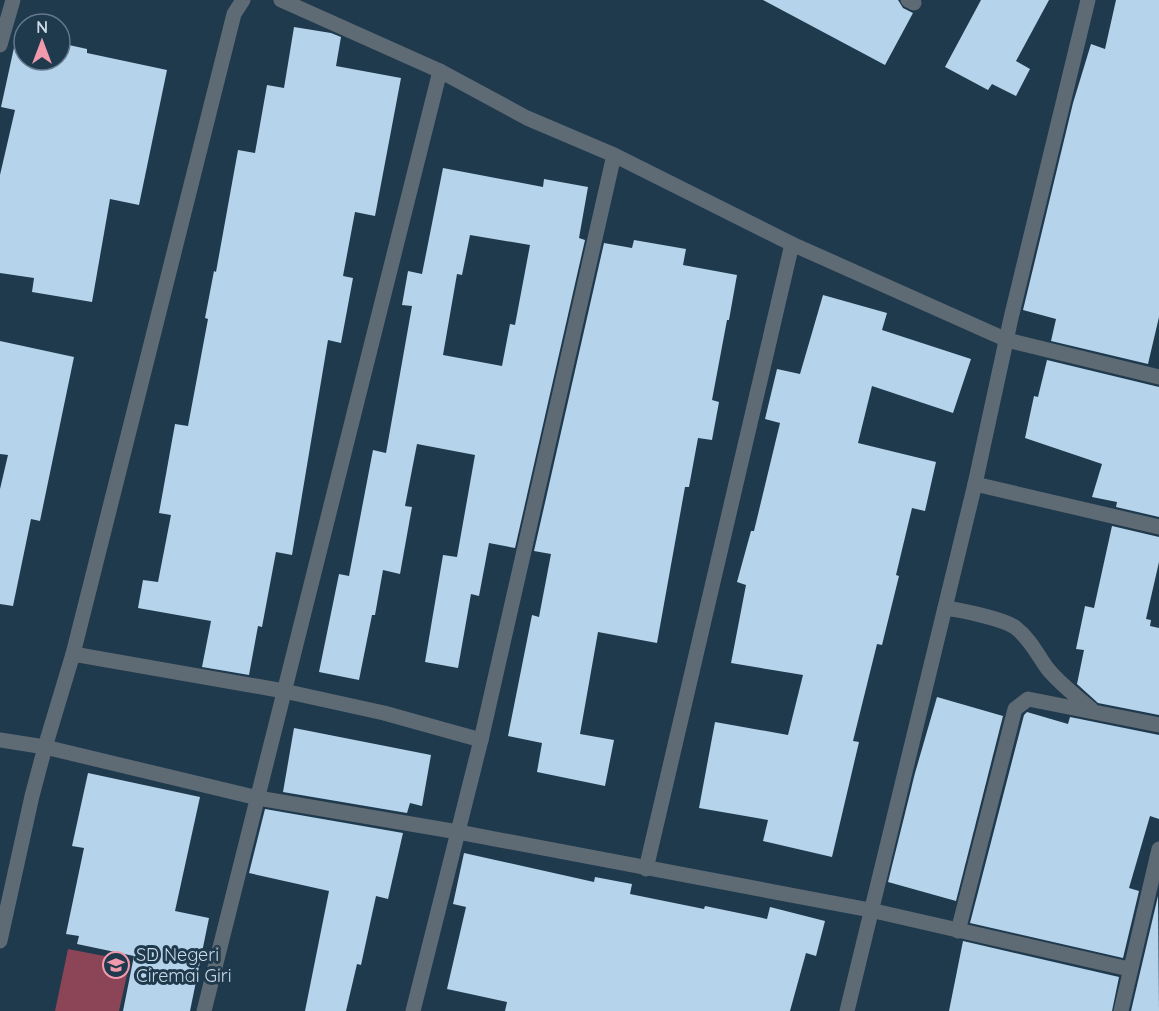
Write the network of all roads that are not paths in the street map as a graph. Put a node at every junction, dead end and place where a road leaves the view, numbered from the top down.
1 (13, 0) edge
2 (243, 0) edge
3 (281, 0) edge
4 (1088, 0) edge
5 (0, 45) edge
6 (440, 71) junction
7 (614, 155) junction
8 (792, 244) junction
9 (1007, 340) junction
10 (1159, 377) edge
11 (975, 484) junction
12 (1159, 527) edge
13 (945, 608) junction
14 (73, 654) junction
15 (284, 692) junction
16 (1094, 711) junction
17 (1159, 725) edge
18 (0, 740) edge
19 (481, 740) junction
20 (45, 747) junction
21 (258, 798) junction
22 (458, 832) junction
23 (1159, 849) edge
24 (646, 869) junction
25 (870, 910) junction
26 (2, 922) edge
27 (958, 931) junction
28 (0, 941) edge
29 (1129, 969) junction
30 (204, 1011) edge
31 (413, 1011) edge
32 (847, 1011) edge
33 (1120, 1011) edge

1 - 5 street
2 - 14 street
3 - 6 street
4 - 9 street
6 - 7 street
6 - 15 street
7 - 8 street
7 - 19 street
8 - 9 street
8 - 24 street
9 - 10 street
9 - 11 street
11 - 12 street
11 - 13 street
13 - 16 street
13 - 25 street
14 - 15 street
14 - 20 street
15 - 19 street
15 - 21 street
16 - 17 street
16 - 27 street
18 - 20 street
19 - 22 street
20 - 21 street
20 - 26 street
21 - 22 street
21 - 30 street
22 - 24 street
22 - 31 street
23 - 29 street
24 - 25 street
25 - 27 street
25 - 32 street
26 - 28 street
27 - 29 street
29 - 33 street

